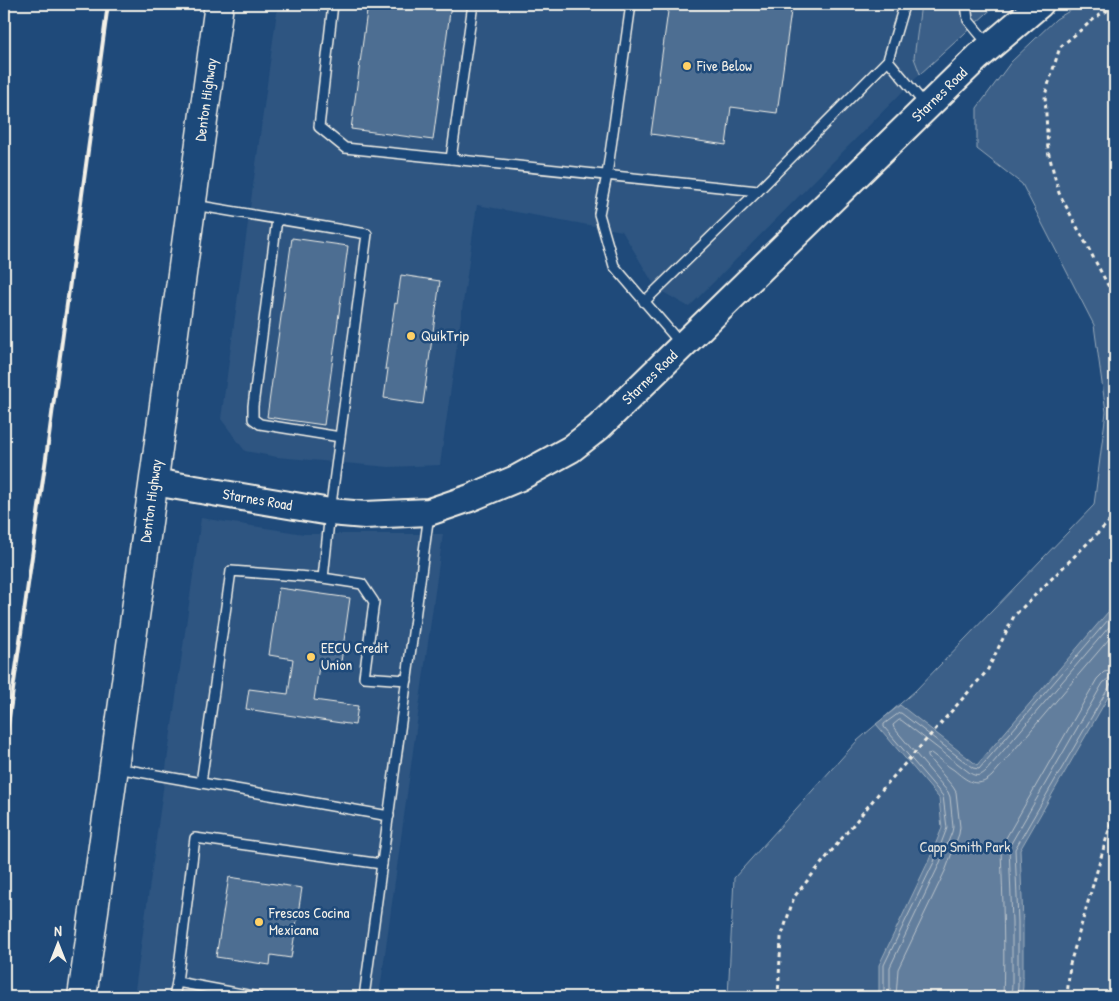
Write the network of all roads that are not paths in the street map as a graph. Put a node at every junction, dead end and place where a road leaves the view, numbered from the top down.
1 (219, 4) edge
2 (333, 4) edge
3 (473, 4) edge
4 (631, 4) edge
5 (904, 4) edge
6 (966, 4) edge
7 (1040, 4) edge
8 (990, 46) junction
9 (888, 60) junction
10 (927, 107) junction
11 (451, 159) junction
12 (607, 175) junction
13 (758, 191) junction
14 (192, 204) junction
15 (277, 219) junction
16 (644, 302) junction
17 (682, 346) junction
18 (340, 437) junction
19 (154, 482) junction
20 (330, 512) junction
21 (429, 512) junction
22 (323, 578) junction
23 (407, 680) junction
24 (114, 768) junction
25 (201, 783) junction
26 (389, 816) junction
27 (382, 864) junction
28 (177, 982) junction
29 (82, 997) edge
30 (174, 997) edge
31 (258, 997) edge
32 (364, 997) edge

1 - 14 main road, Denton Highway
2 - 11 lane
3 - 11 lane
4 - 12 lane
5 - 9 lane
6 - 8 lane
7 - 8 main road, Starnes Road
8 - 10 main road, Starnes Road
9 - 10 lane
9 - 13 lane
10 - 17 main road, Starnes Road
11 - 12 lane
12 - 13 lane
12 - 16 lane
13 - 16 lane
14 - 15 lane
14 - 19 main road, Denton Highway
15 - 18 lane
15 - 18 lane
16 - 17 lane
17 - 21 main road, Starnes Road
18 - 20 lane
19 - 20 main road, Starnes Road
19 - 24 main road, Denton Highway
20 - 21 main road, Starnes Road
20 - 22 lane
21 - 23 lane
22 - 23 lane
22 - 25 lane
23 - 26 lane
24 - 25 lane
24 - 29 main road, Denton Highway
25 - 26 lane
26 - 27 lane
27 - 28 lane
27 - 32 lane
28 - 30 lane
28 - 31 lane

